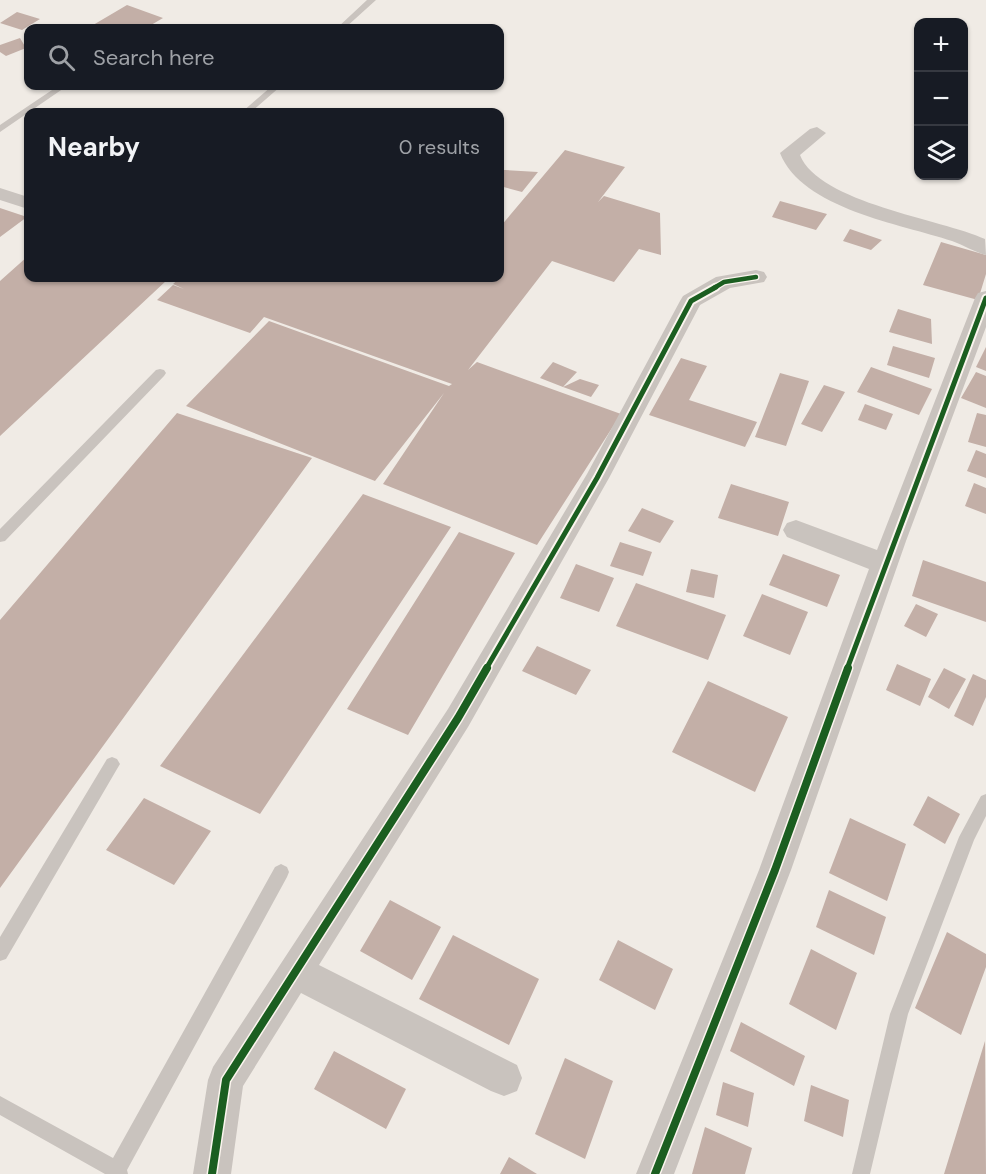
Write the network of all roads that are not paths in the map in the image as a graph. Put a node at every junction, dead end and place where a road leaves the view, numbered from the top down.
1 (372, 0) edge
2 (345, 24) edge
3 (57, 90) edge
4 (272, 90) edge
5 (31, 108) edge
6 (251, 108) edge
7 (24, 113) edge
8 (0, 129) edge
9 (817, 133) dead end
10 (0, 194) edge
11 (24, 202) edge
12 (984, 246) edge
13 (756, 278) dead end
14 (986, 297) edge
15 (160, 373) dead end
16 (795, 530) dead end
17 (0, 537) edge
18 (884, 564) junction
19 (112, 764) dead end
20 (986, 801) edge
21 (281, 873) dead end
22 (0, 953) edge
23 (296, 972) junction
24 (504, 1078) dead end
25 (0, 1105) edge
26 (118, 1172) edge
27 (212, 1174) edge
28 (654, 1174) edge
29 (861, 1174) edge

1 - 2 lane
3 - 5 lane
4 - 6 lane
7 - 8 lane
9 - 12 street
10 - 11 street
13 - 23 street
14 - 18 street
15 - 17 lane
16 - 18 street
18 - 28 street
19 - 22 lane
20 - 29 lane
21 - 26 lane
23 - 24 street
23 - 27 street
25 - 26 lane

